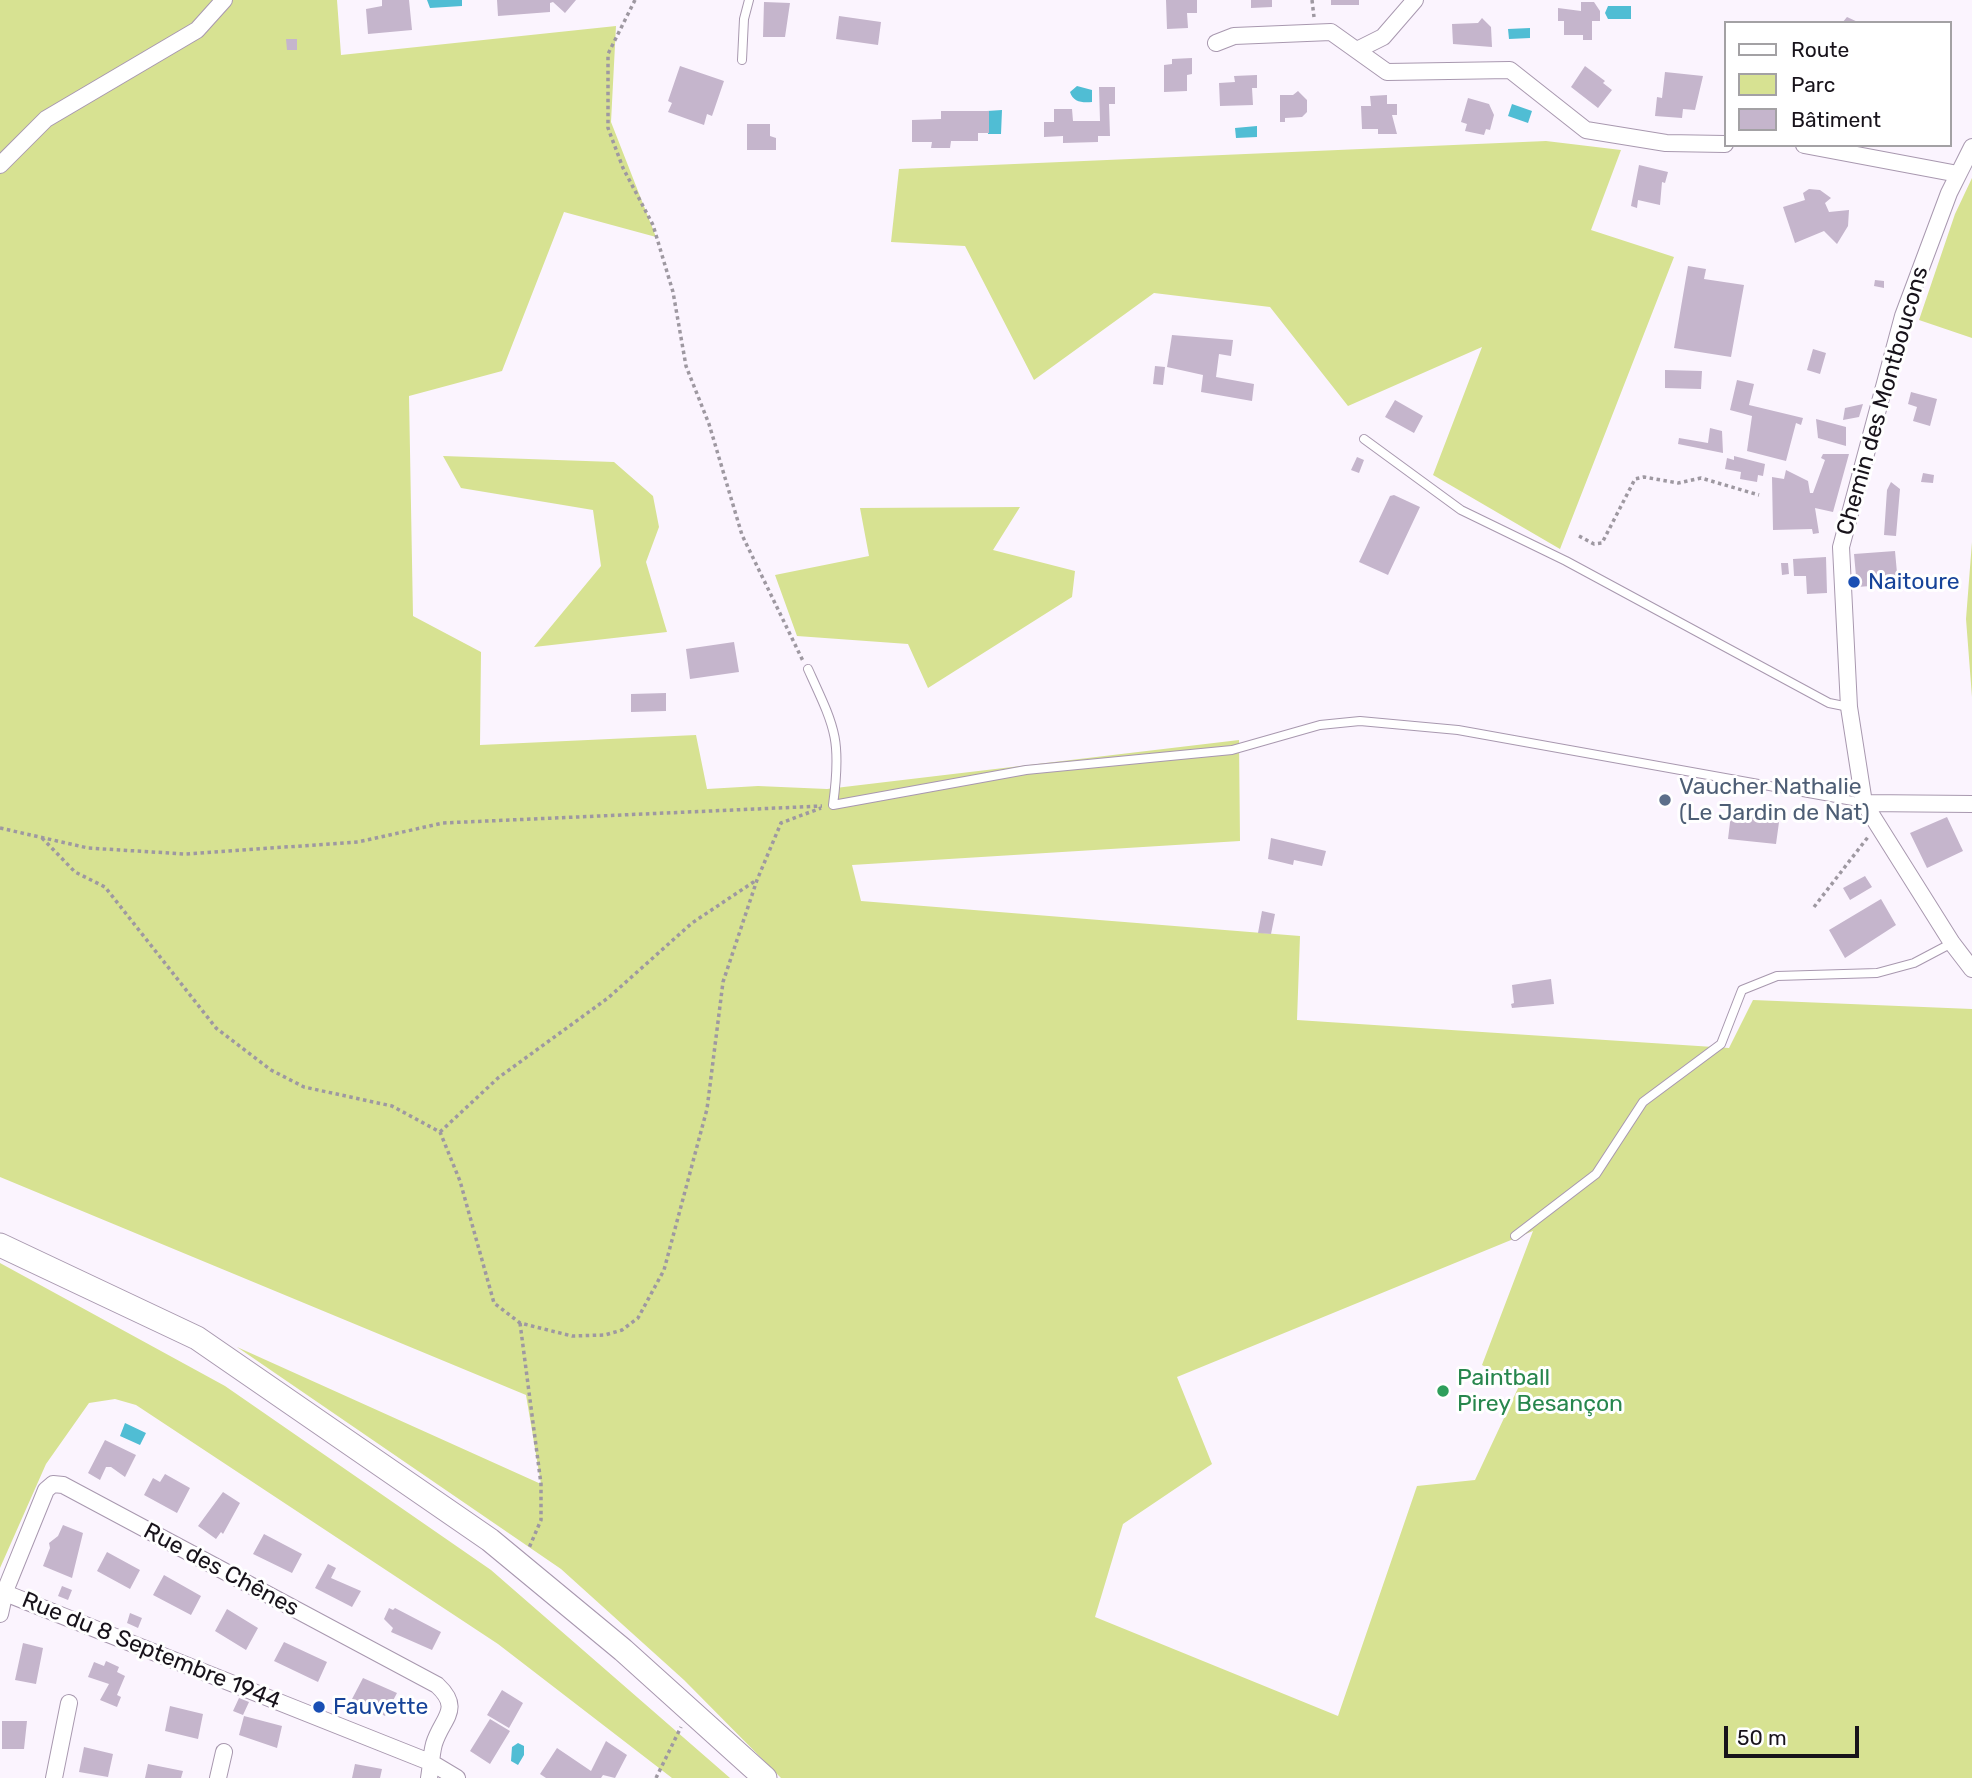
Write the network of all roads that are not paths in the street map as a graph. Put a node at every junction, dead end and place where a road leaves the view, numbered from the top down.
1 (224, 0) edge
2 (749, 0) edge
3 (1415, 0) edge
4 (1216, 43) dead end
5 (1357, 50) junction
6 (742, 60) dead end
7 (1724, 144) edge
8 (1815, 147) edge
9 (1972, 147) edge
10 (0, 166) edge
11 (1958, 174) junction
12 (1364, 439) dead end
13 (808, 669) road end
14 (1849, 707) junction
15 (1864, 803) junction
16 (1972, 804) edge
17 (1952, 943) junction
18 (1972, 969) edge
19 (1515, 1236) dead end
20 (0, 1245) edge
21 (2, 1591) edge
22 (0, 1614) edge
23 (69, 1703) dead end
24 (224, 1752) dead end
25 (430, 1771) edge
26 (54, 1778) edge
27 (218, 1778) edge
28 (457, 1778) edge
29 (765, 1778) edge

1 - 10 street
2 - 6 lane
3 - 5 street
4 - 5 street
5 - 7 street
8 - 11 street
9 - 11 street, Chemin des Montboucons
11 - 14 street, Chemin des Montboucons
12 - 14 lane
13 - 15 lane
14 - 15 street, Chemin des Montboucons
15 - 16 street
15 - 17 street
17 - 18 street
17 - 19 lane
20 - 29 main road
21 - 22 street, Rue des Chênes
21 - 25 street, Rue du 8 Septembre 1944
21 - 25 street, Rue des Chênes
23 - 26 street
24 - 27 street
25 - 28 street, Rue du 8 Septembre 1944

